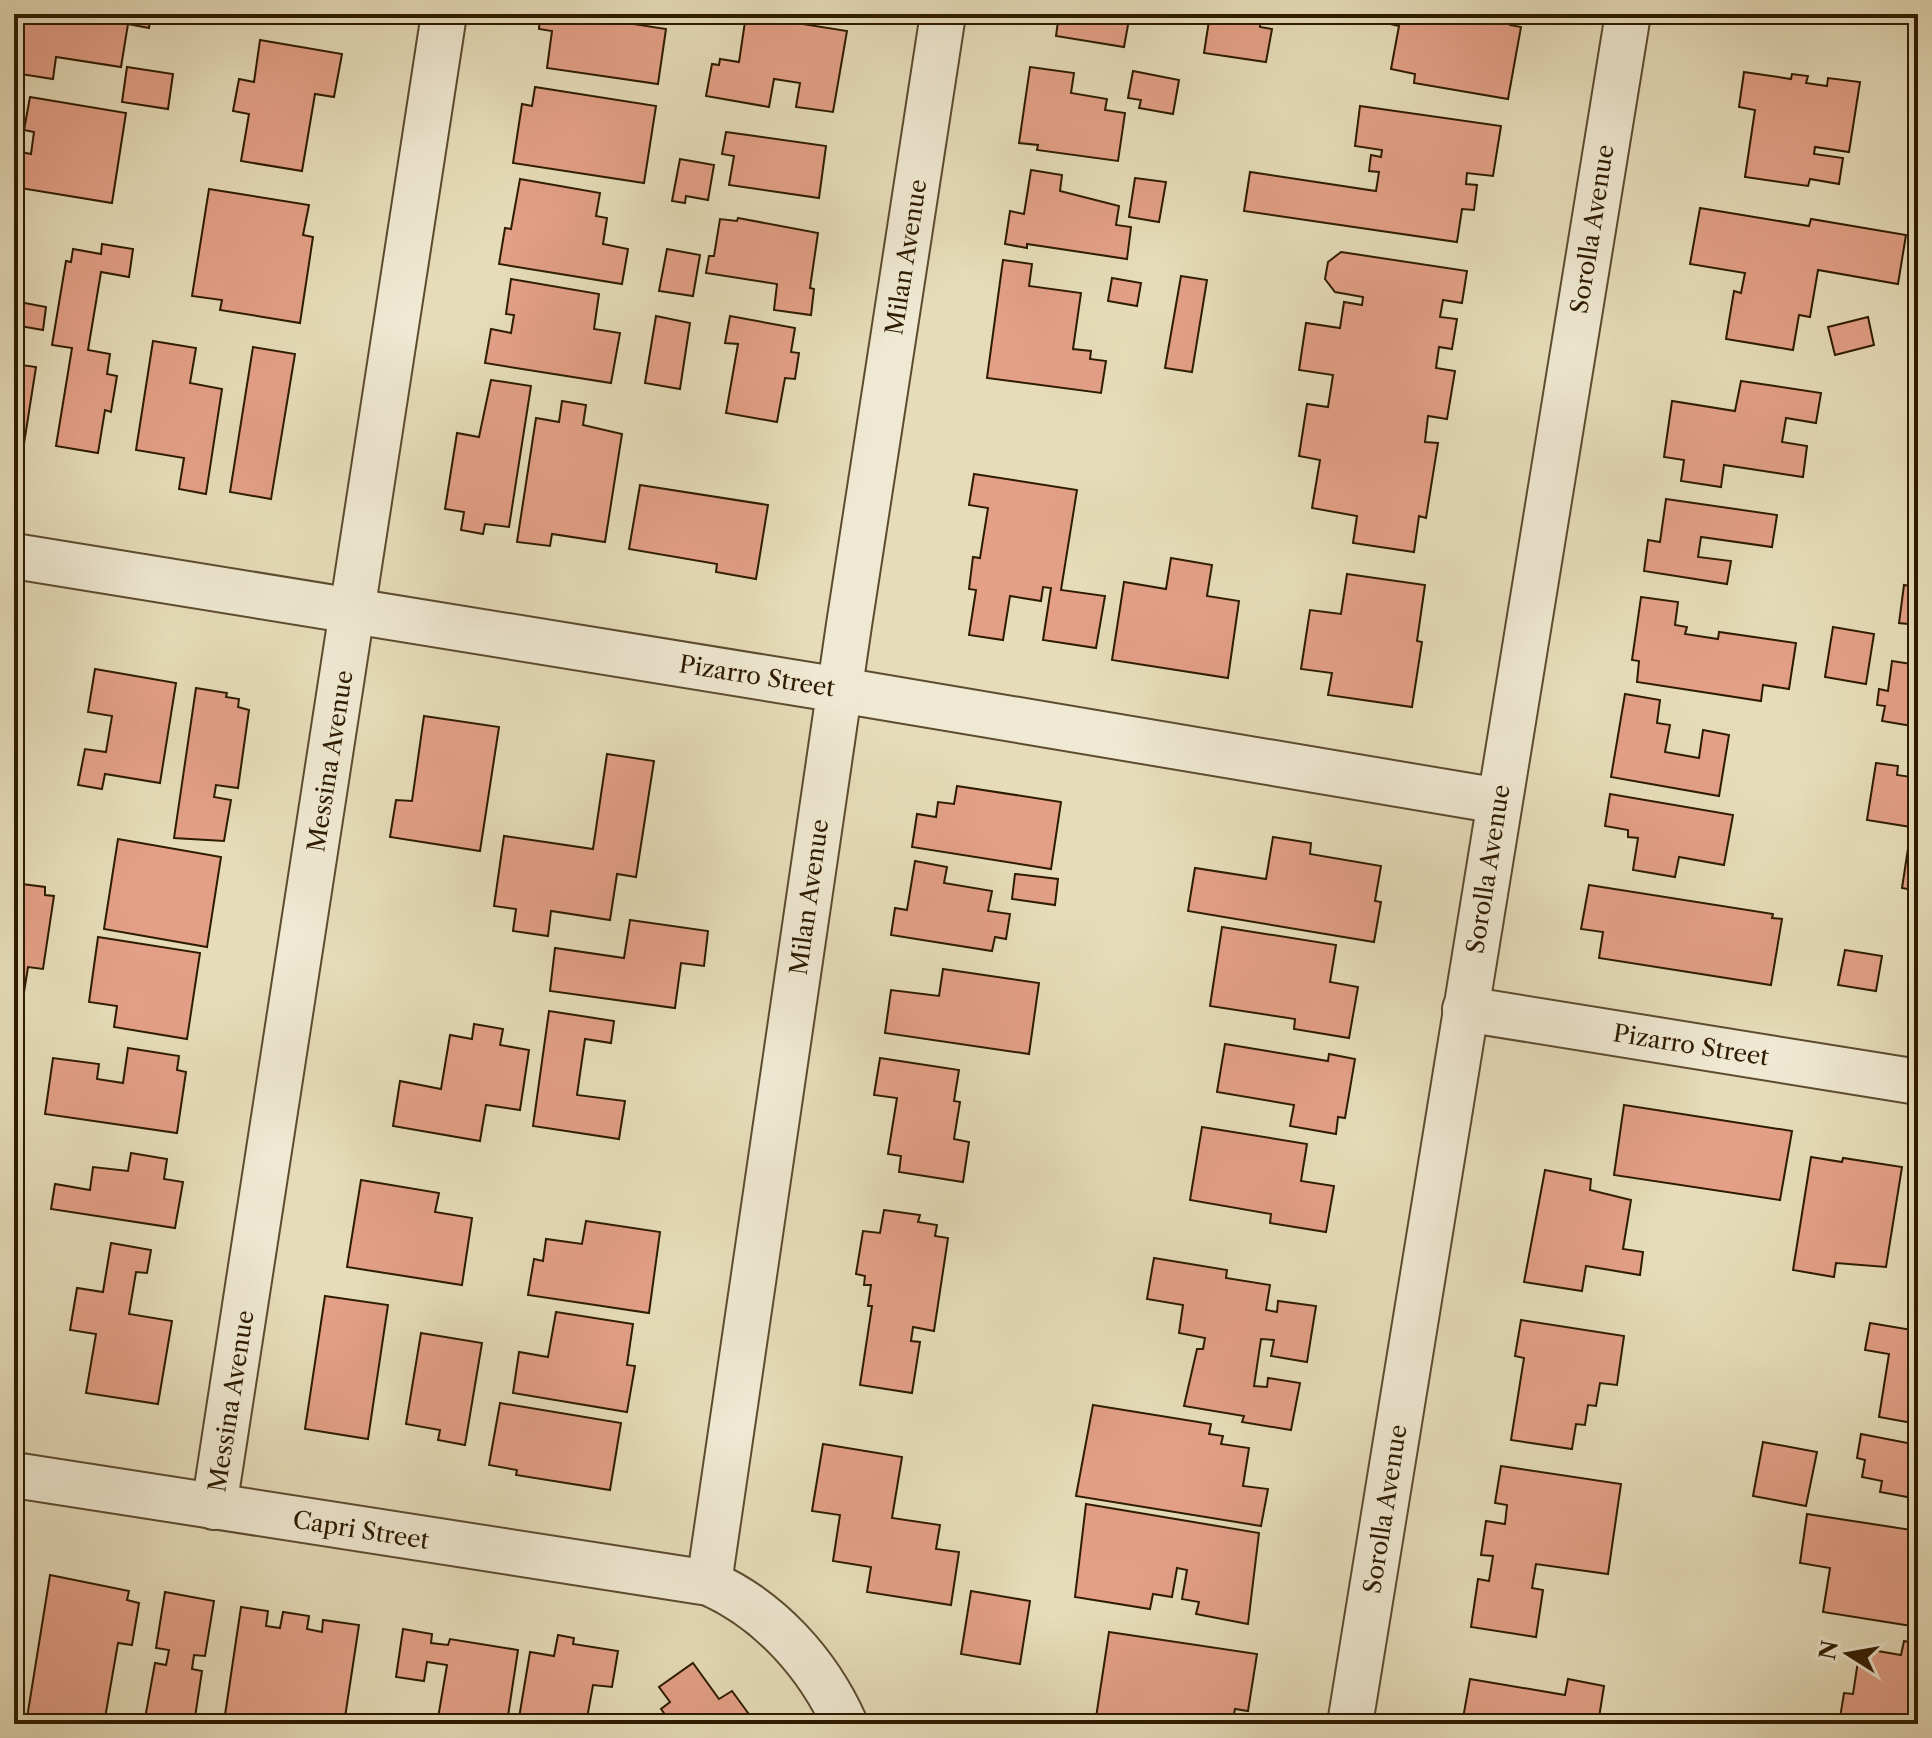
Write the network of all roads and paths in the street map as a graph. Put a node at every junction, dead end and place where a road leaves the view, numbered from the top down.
1 (444, 14) edge
2 (943, 14) edge
3 (1628, 14) edge
4 (14, 556) edge
5 (354, 613) junction
6 (840, 690) junction
7 (1499, 801) junction
8 (1465, 1009) junction
9 (1918, 1082) edge
10 (14, 1475) edge
11 (214, 1507) junction
12 (709, 1583) junction
13 (845, 1724) edge
14 (1350, 1724) edge

1 - 5 street, Messina Avenue
2 - 6 street, Milan Avenue
3 - 7 street, Sorolla Avenue
4 - 5 street, Pizarro Street
5 - 6 street, Pizarro Street
5 - 11 street, Messina Avenue
6 - 7 street, Pizarro Street
6 - 12 street, Milan Avenue
7 - 8 street, Sorolla Avenue
8 - 9 street, Pizarro Street
8 - 14 street, Sorolla Avenue
10 - 11 street, Capri Street
11 - 12 street, Capri Street
12 - 13 street

